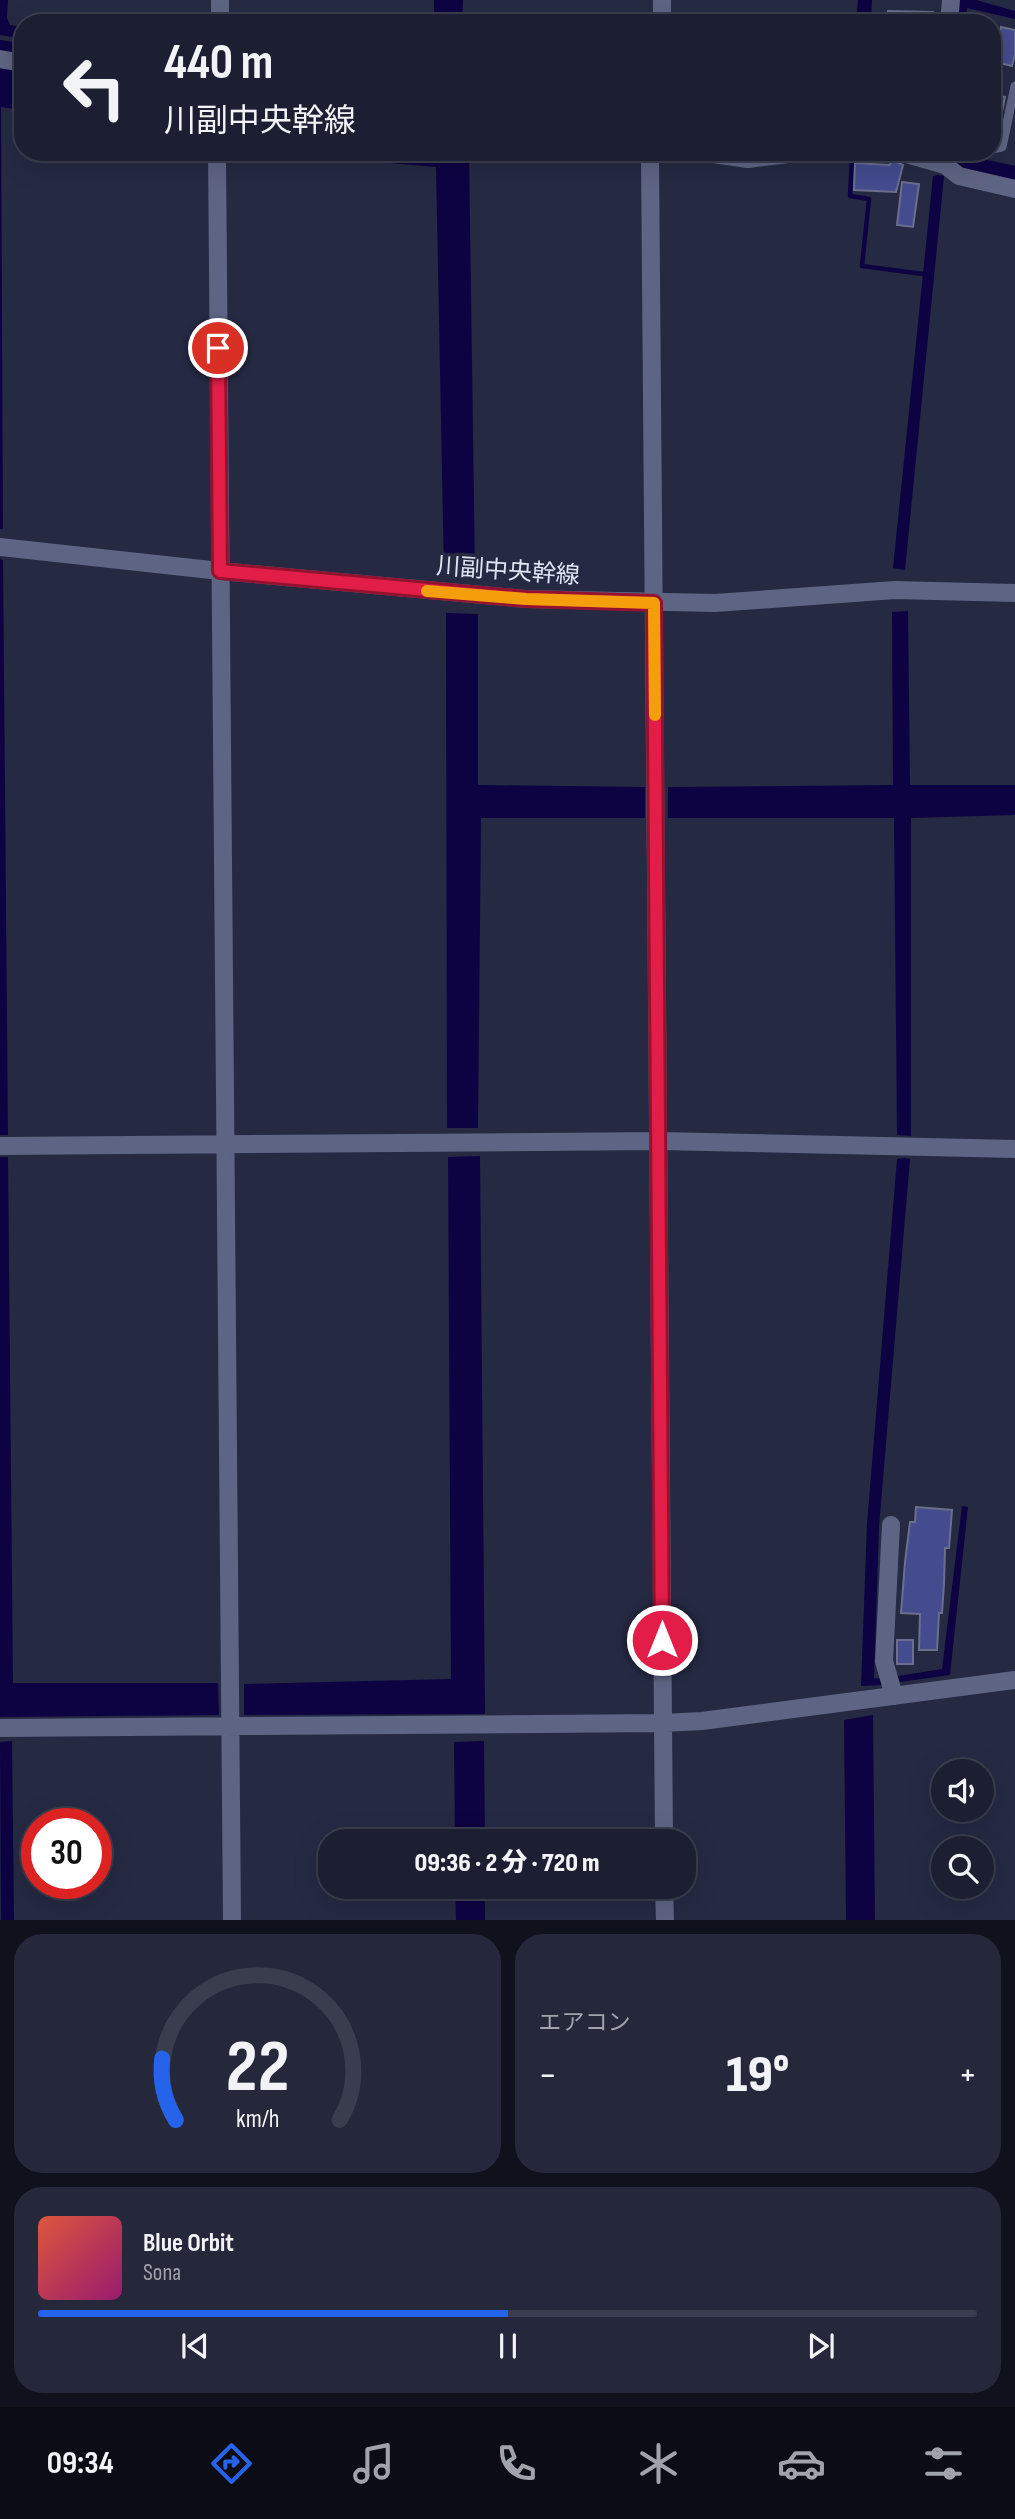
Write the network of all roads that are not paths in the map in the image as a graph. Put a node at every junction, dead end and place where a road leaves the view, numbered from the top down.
1 (1015, 86) edge
2 (1001, 147) edge
3 (217, 161) edge
4 (650, 161) edge
5 (951, 161) edge
6 (1015, 189) edge
7 (0, 547) edge
8 (220, 571) junction
9 (1015, 593) edge
10 (654, 603) junction
11 (660, 1141) junction
12 (226, 1143) junction
13 (0, 1146) edge
14 (1015, 1149) edge
15 (891, 1525) dead end
16 (1015, 1680) edge
17 (894, 1696) junction
18 (662, 1723) junction
19 (232, 1727) junction
20 (0, 1728) edge
21 (664, 1829) edge
22 (664, 1899) edge
23 (232, 1920) edge
24 (665, 1920) edge

1 - 2 lane
3 - 8 street
4 - 10 street
5 - 6 street
7 - 8 street, 川副中央幹線
8 - 10 street, 川副中央幹線
8 - 12 street
9 - 10 street, 川副中央幹線
10 - 11 street
11 - 12 street
11 - 14 street
11 - 18 street
12 - 13 street
12 - 19 street
15 - 17 street
16 - 17 street
17 - 18 street
18 - 19 street
18 - 21 street
19 - 20 street
19 - 23 street
22 - 24 street

